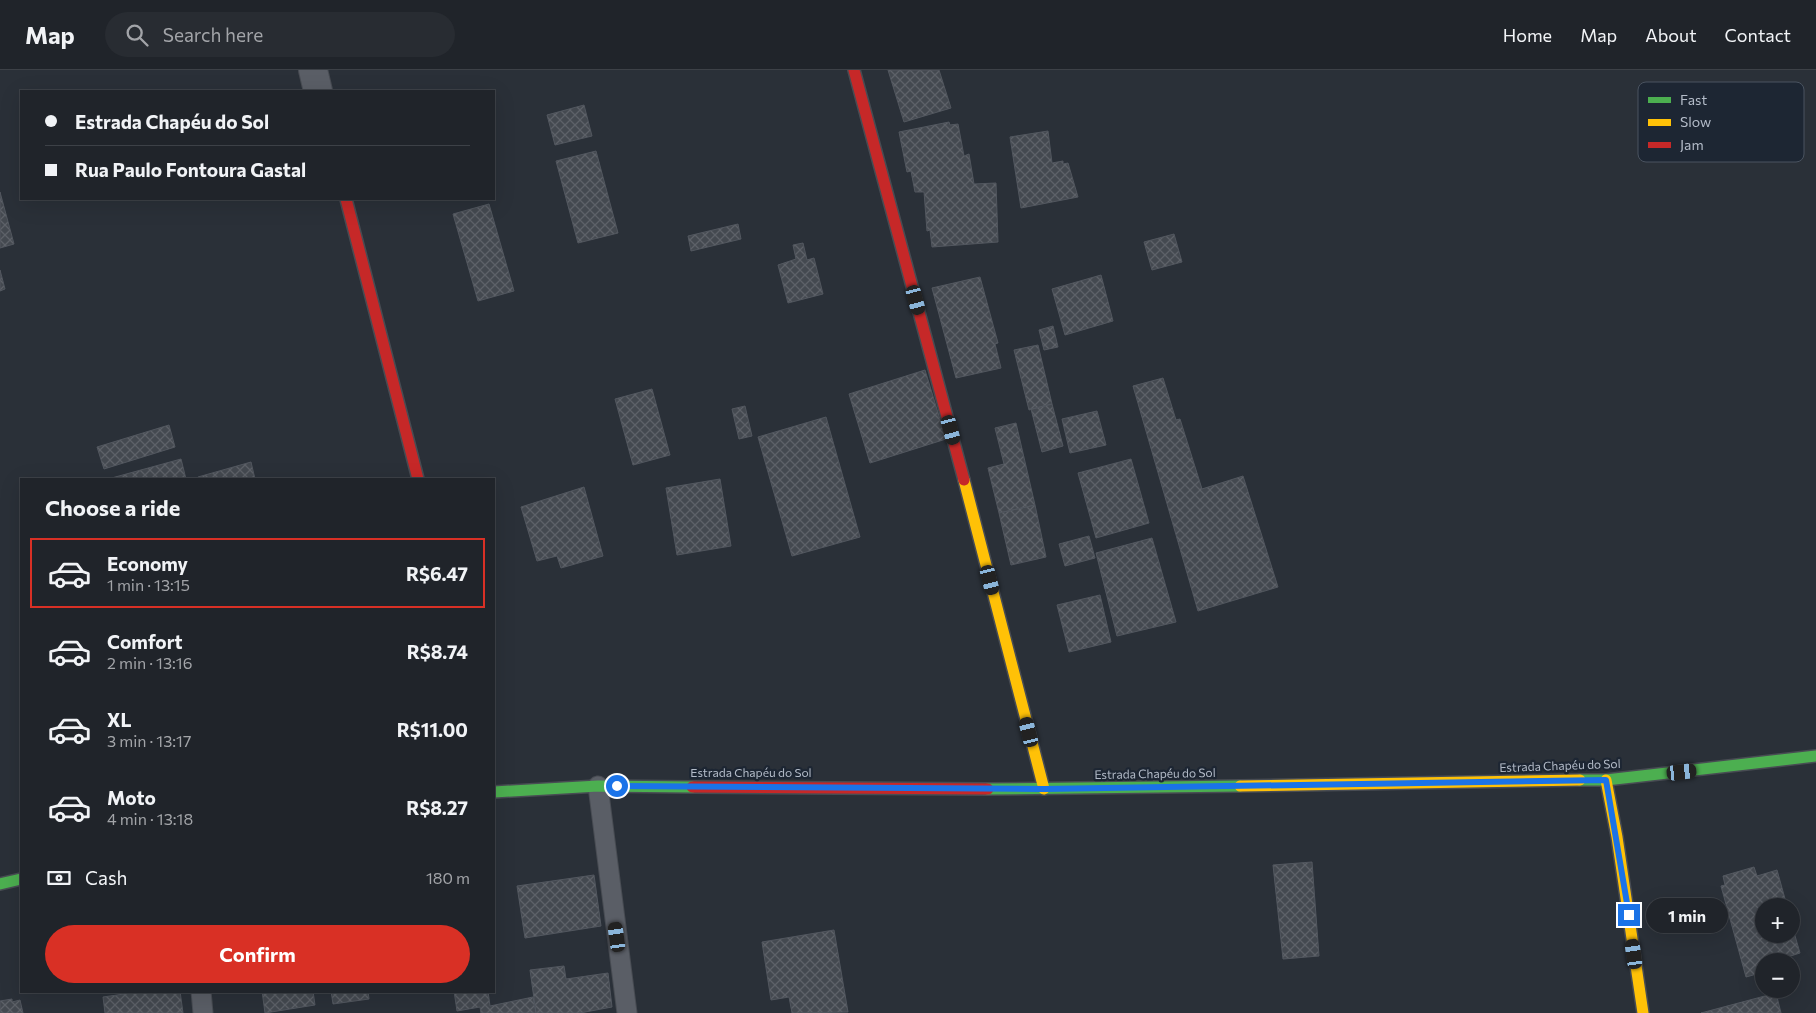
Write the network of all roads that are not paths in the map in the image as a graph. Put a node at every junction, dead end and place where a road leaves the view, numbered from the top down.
1 (313, 70) edge
2 (854, 70) edge
3 (318, 90) edge
4 (346, 200) edge
5 (418, 478) edge
6 (1816, 756) edge
7 (1606, 780) junction
8 (598, 786) junction
9 (1044, 789) junction
10 (495, 792) edge
11 (20, 879) edge
12 (0, 884) edge
13 (201, 993) edge
14 (203, 1013) edge
15 (627, 1013) edge
16 (1643, 1013) edge

1 - 3 street
2 - 9 main road
4 - 5 main road
6 - 7 main road, Estrada Chapéu do Sol
7 - 9 main road, Estrada Chapéu do Sol
7 - 16 main road
8 - 9 main road, Estrada Chapéu do Sol
8 - 10 main road, Estrada Chapéu do Sol
8 - 15 lane
11 - 12 main road
13 - 14 lane

